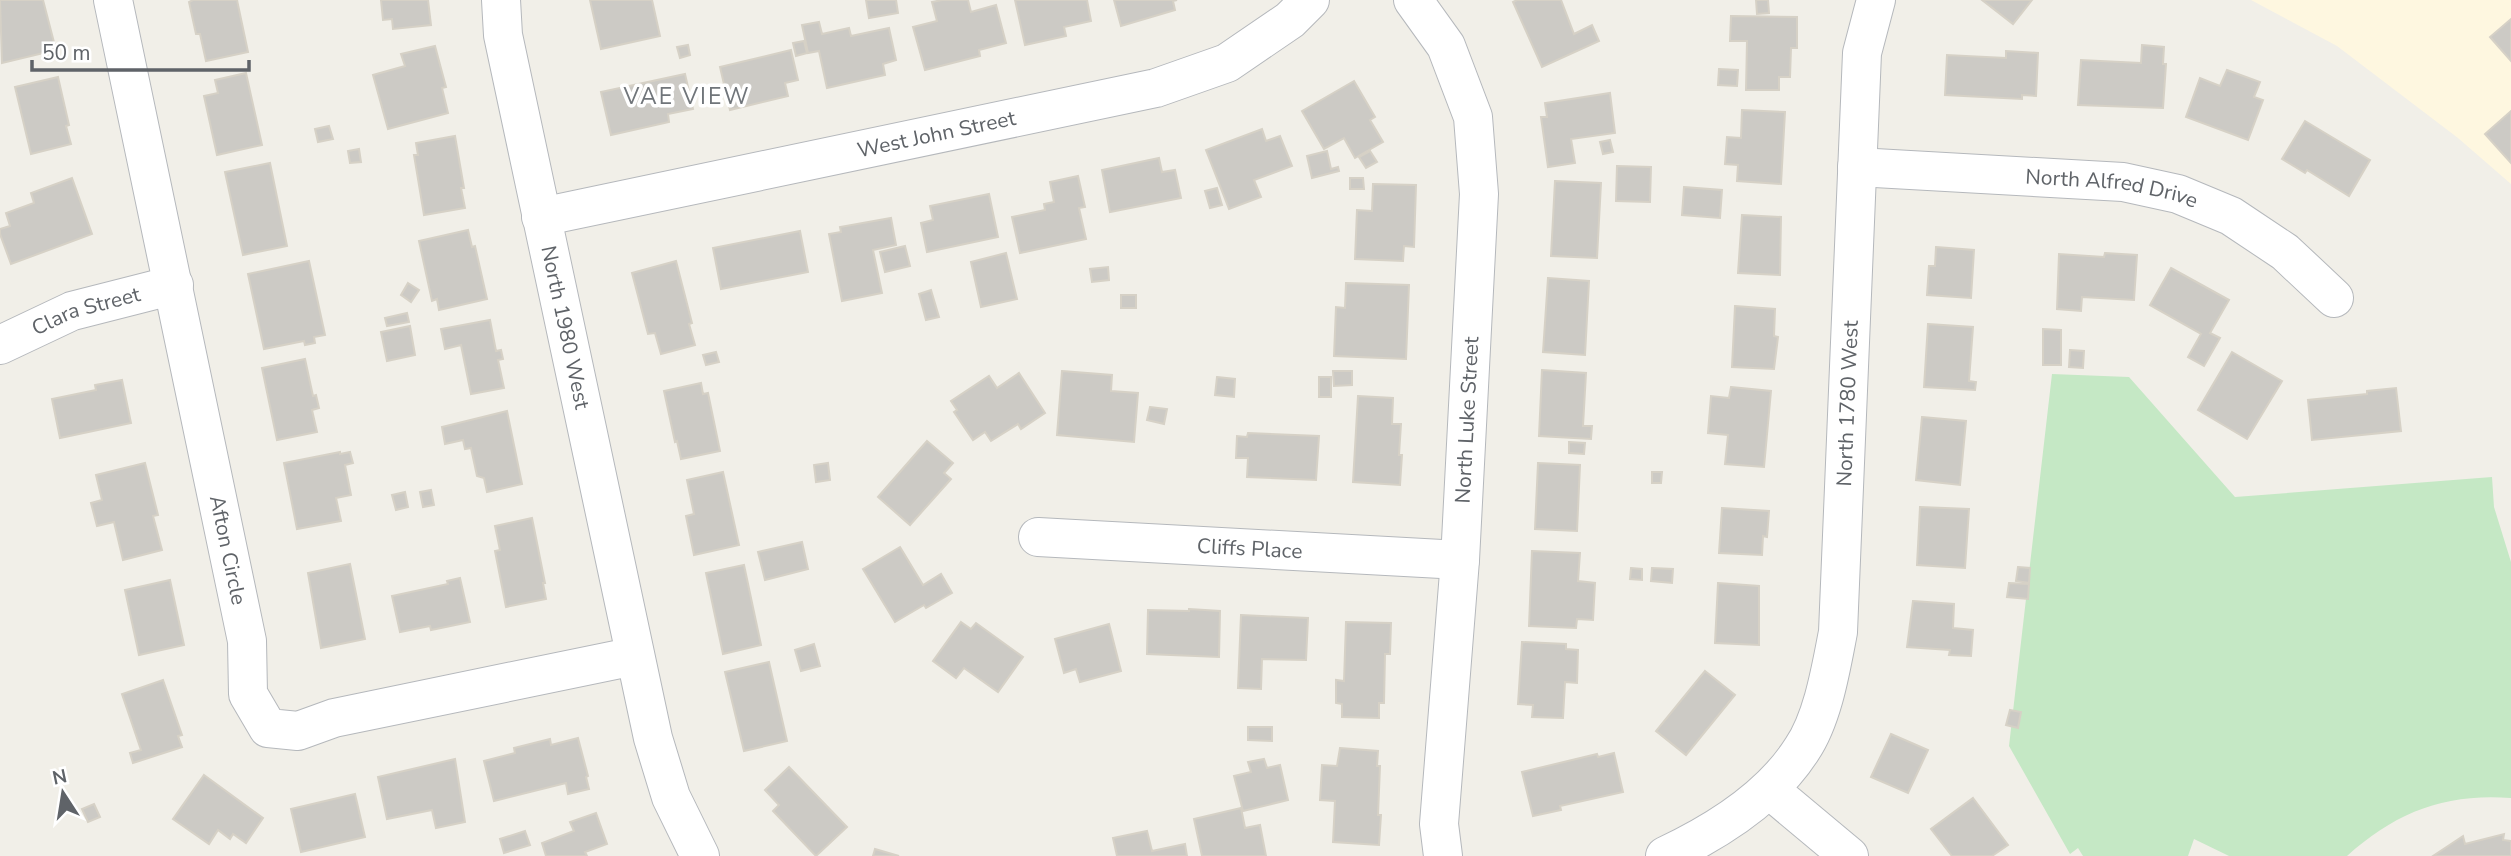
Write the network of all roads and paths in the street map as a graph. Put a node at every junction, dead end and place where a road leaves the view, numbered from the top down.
1 (113, 0) edge
2 (501, 0) edge
3 (1310, 0) edge
4 (1413, 0) edge
5 (1876, 0) edge
6 (1857, 167) junction
7 (541, 217) junction
8 (174, 285) junction
9 (2333, 298) dead end
10 (0, 345) edge
11 (1038, 537) dead end
12 (1460, 560) junction
13 (635, 656) junction
14 (1770, 790) junction
15 (700, 856) edge
16 (1443, 856) edge
17 (1665, 856) edge
18 (1849, 856) edge

1 - 8 street, Afton Circle
2 - 7 street, North 1980 West
3 - 7 street, West John Street
4 - 12 street, North Luke Street
5 - 6 street, North 1780 West
6 - 9 street, North Alfred Drive
6 - 14 street, North 1780 West
7 - 13 street, North 1980 West
8 - 10 street, Clara Street
8 - 13 street, Afton Circle
11 - 12 street, Cliffs Place
12 - 16 street, North Luke Street
13 - 15 street, North 1980 West
14 - 17 street, North 1780 West
14 - 18 street

